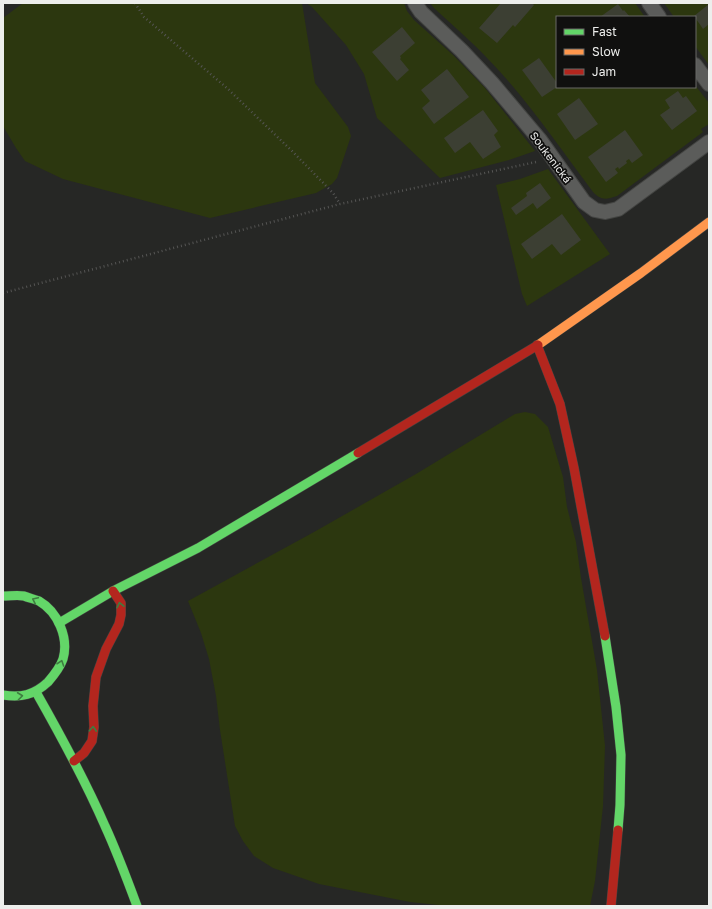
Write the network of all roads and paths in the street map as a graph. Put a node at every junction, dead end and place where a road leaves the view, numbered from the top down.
1 (135, 3) edge
2 (416, 3) edge
3 (649, 3) edge
4 (658, 16) edge
5 (696, 66) edge
6 (709, 84) edge
7 (709, 142) edge
8 (553, 158) junction
9 (340, 204) junction
10 (709, 222) edge
11 (3, 293) edge
12 (538, 345) junction
13 (113, 591) junction
14 (3, 596) edge
15 (59, 622) junction
16 (36, 692) junction
17 (3, 695) edge
18 (74, 761) junction
19 (137, 906) edge
20 (611, 906) edge

1 - 9 path
2 - 8 street, Soukenická
3 - 4 street
5 - 6 street
7 - 8 street, Soukenická
8 - 9 path
9 - 11 path
10 - 12 main road
12 - 13 main road
12 - 20 main road
13 - 15 main road
18 -> 13 main road
15 -> 14 main road
16 -> 15 main road
17 -> 16 main road
16 - 18 main road
18 - 19 main road

